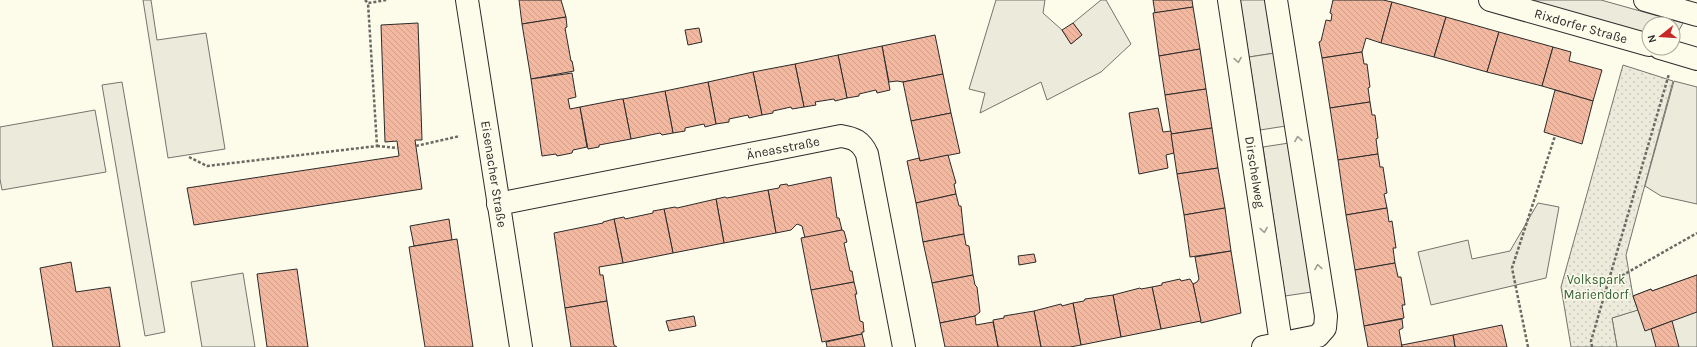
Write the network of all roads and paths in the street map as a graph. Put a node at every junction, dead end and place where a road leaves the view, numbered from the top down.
1 (365, 0) edge
2 (387, 0) edge
3 (468, 0) edge
4 (1229, 0) edge
5 (1276, 0) edge
6 (1490, 0) edge
7 (1645, 0) edge
8 (368, 3) junction
9 (1697, 15) edge
10 (1641, 43) edge
11 (1681, 54) edge
12 (1697, 58) edge
13 (1670, 73) dead end
14 (460, 136) dead end
15 (1555, 136) dead end
16 (377, 146) junction
17 (416, 146) dead end
18 (398, 148) dead end
19 (188, 157) dead end
20 (498, 204) junction
21 (1697, 233) edge
22 (1608, 283) junction
23 (1272, 345) edge
24 (521, 347) edge
25 (904, 347) edge
26 (1528, 347) edge
27 (1592, 347) edge

1 - 8 path
2 - 8 path
3 - 20 street, Eisenacher Straße
4 -> 23 street, Dirschelweg
23 -> 5 street
6 - 10 street, Rixdorfer Straße
7 - 9 street
8 - 16 path
11 - 12 street
13 - 22 path
14 - 17 path
15 - 26 path
16 - 18 path
16 - 19 path
20 - 24 street, Eisenacher Straße
20 - 25 street, Äneasstraße
21 - 22 path
22 - 27 path

